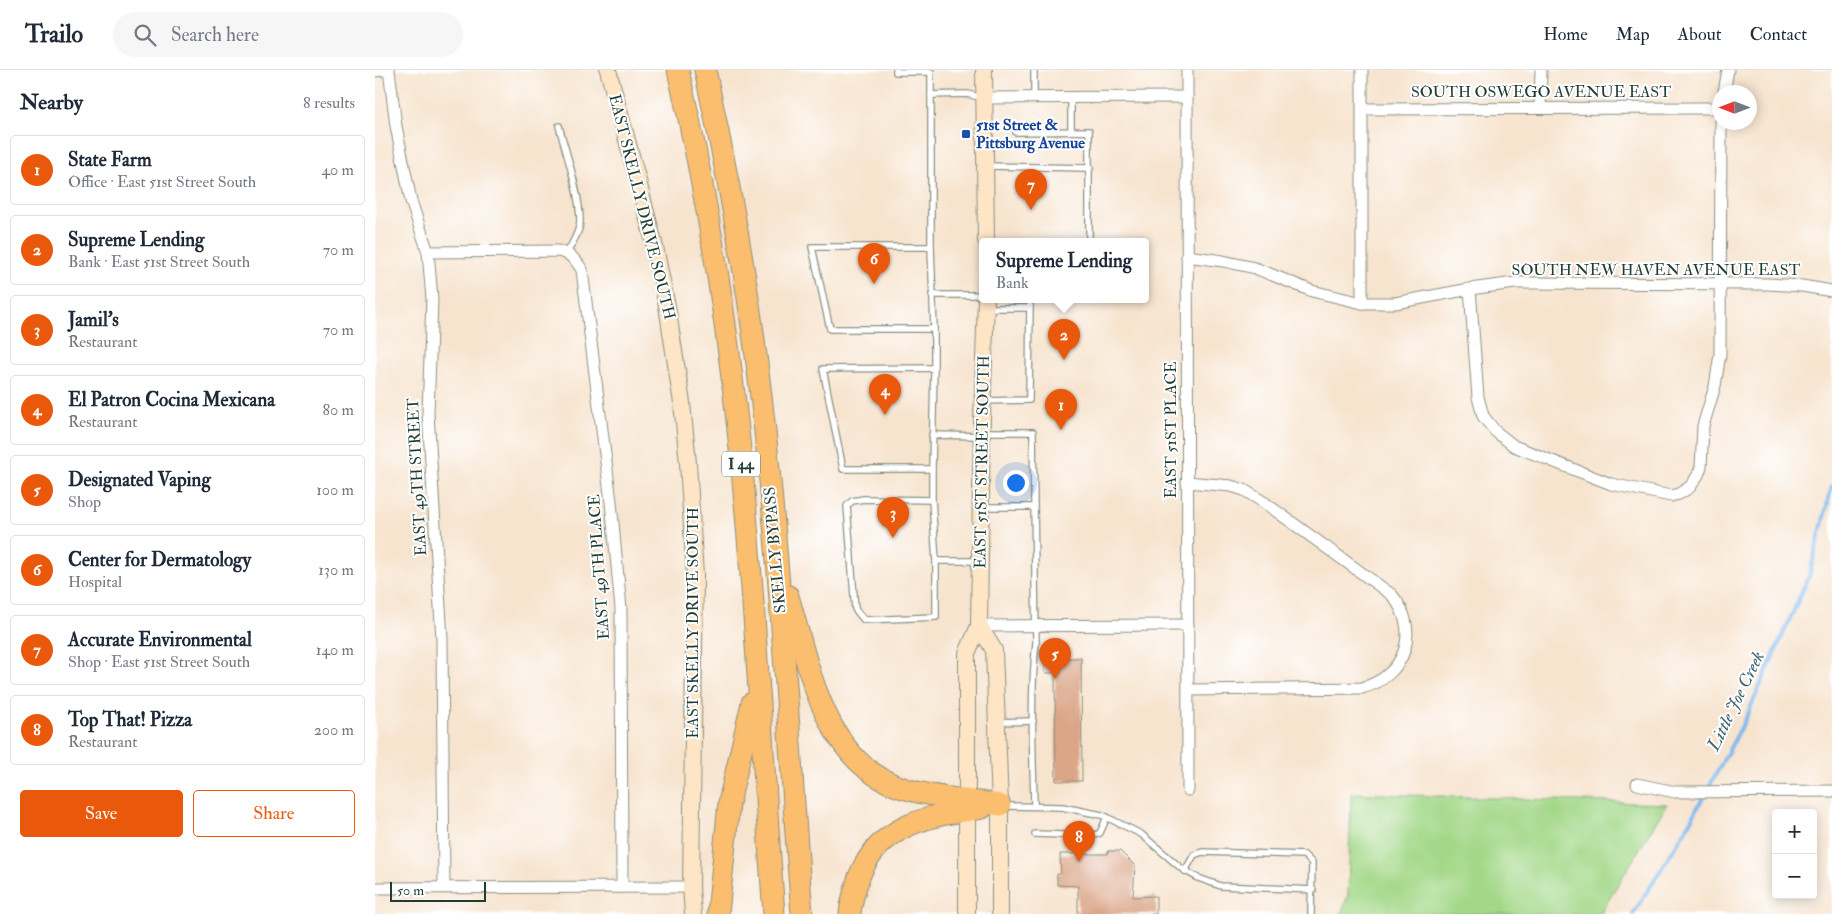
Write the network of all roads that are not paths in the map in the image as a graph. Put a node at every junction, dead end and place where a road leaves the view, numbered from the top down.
1 (383, 70) edge
2 (389, 70) edge
3 (608, 70) edge
4 (678, 70) edge
5 (705, 70) edge
6 (896, 70) edge
7 (984, 70) edge
8 (1034, 70) edge
9 (1187, 70) edge
10 (1362, 70) edge
11 (1541, 70) edge
12 (1729, 70) edge
13 (375, 71) edge
14 (1726, 85) edge
15 (931, 95) junction
16 (1187, 97) junction
17 (984, 98) junction
18 (1034, 98) junction
19 (1071, 98) junction
20 (1541, 108) junction
21 (1712, 108) edge
22 (1363, 109) junction
23 (559, 126) dead end
24 (1721, 130) edge
25 (1071, 131) junction
26 (1016, 132) dead end
27 (985, 166) junction
28 (1089, 168) junction
29 (986, 238) edge
30 (1089, 238) edge
31 (931, 247) junction
32 (428, 252) junction
33 (567, 253) junction
34 (1187, 256) junction
35 (1721, 285) junction
36 (1470, 289) junction
37 (1832, 291) edge
38 (932, 296) junction
39 (979, 300) edge
40 (985, 303) edge
41 (998, 303) edge
42 (1030, 303) edge
43 (1362, 303) junction
44 (1030, 308) junction
45 (934, 329) junction
46 (934, 368) junction
47 (983, 401) junction
48 (982, 434) junction
49 (933, 435) junction
50 (932, 469) junction
51 (1187, 482) junction
52 (932, 500) junction
53 (981, 507) junction
54 (1033, 507) junction
55 (777, 561) junction
56 (936, 561) junction
57 (980, 561) junction
58 (1035, 625) junction
59 (1188, 625) junction
60 (979, 626) junction
61 (757, 680) junction
62 (1188, 690) junction
63 (1033, 721) junction
64 (997, 722) junction
65 (1637, 784) dead end
66 (1188, 790) dead end
67 (1832, 791) edge
68 (967, 805) junction
69 (1000, 805) junction
70 (1034, 806) junction
71 (1107, 817) junction
72 (1035, 834) dead end
73 (1185, 871) junction
74 (444, 887) junction
75 (621, 887) junction
76 (691, 887) junction
77 (375, 888) edge
78 (1313, 890) junction
79 (693, 914) edge
80 (718, 914) edge
81 (774, 914) edge
82 (802, 914) edge
83 (850, 914) edge
84 (967, 914) edge
85 (1000, 914) edge
86 (1311, 914) edge

1 - 13 street
2 - 32 street, EAST 49TH STREET
3 - 76 main road, EAST SKELLY DRIVE SOUTH
4 - 61 highway, SKELLY BYPASS / I 44
5 - 55 highway, SKELLY BYPASS / I 44
6 - 15 lane
7 - 17 main road
8 - 18 lane
9 - 16 street, EAST 51ST PLACE
10 - 22 street
11 - 20 street
12 - 14 street
15 - 17 lane
15 - 31 lane
16 - 19 street
16 - 34 street, EAST 51ST PLACE
17 - 18 street
17 - 27 main road
18 - 19 street
19 - 25 lane
20 - 21 street, SOUTH OSWEGO AVENUE EAST
20 - 22 street, SOUTH OSWEGO AVENUE EAST
22 - 43 street
23 - 33 lane
24 - 35 street
25 - 26 lane
25 - 28 lane
27 - 28 lane
27 - 29 main road
28 - 30 lane
31 - 38 lane
31 - 45 lane
32 - 33 street
32 - 74 street, EAST 49TH STREET
33 - 75 street, EAST 49TH PLACE
34 - 43 street, SOUTH NEW HAVEN AVENUE EAST
34 - 51 street, EAST 51ST PLACE
35 - 36 street, SOUTH NEW HAVEN AVENUE EAST
35 - 36 street
35 - 37 street, SOUTH NEW HAVEN AVENUE EAST
36 - 43 street, SOUTH NEW HAVEN AVENUE EAST
38 - 39 lane
38 - 45 lane
40 - 47 main road, EAST 51ST STREET SOUTH
41 - 44 lane
42 - 44 lane
44 - 47 lane
45 - 46 lane
46 - 49 lane
46 - 50 lane
47 - 48 main road, EAST 51ST STREET SOUTH
48 - 49 lane
48 - 53 main road, EAST 51ST STREET SOUTH
48 - 54 lane
49 - 50 lane
50 - 52 lane
51 - 59 street, EAST 51ST PLACE
51 - 62 street
52 - 56 lane
52 - 56 lane
53 - 54 lane
53 - 57 main road, EAST 51ST STREET SOUTH
54 - 58 lane
55 - 68 highway
55 - 82 highway, SKELLY BYPASS / I 44
56 - 57 lane
57 - 60 main road, EAST 51ST STREET SOUTH
58 - 59 street
58 - 60 street
58 - 63 lane
59 - 62 street, EAST 51ST PLACE
60 - 64 main road
60 - 68 main road, EAST 51ST STREET SOUTH
61 - 80 highway
61 - 81 highway, SKELLY BYPASS / I 44
62 - 66 street, EAST 51ST PLACE
63 - 64 lane
63 - 70 lane
64 - 69 main road
65 - 67 street
68 - 69 highway
68 - 83 highway
68 - 84 main road, EAST 51ST STREET SOUTH
69 - 70 lane
69 - 85 main road
70 - 71 lane
71 - 72 lane
71 - 73 lane
73 - 78 lane
73 - 78 lane
74 - 75 street
74 - 77 street
75 - 76 street
76 - 79 main road, EAST SKELLY DRIVE SOUTH
78 - 86 lane

